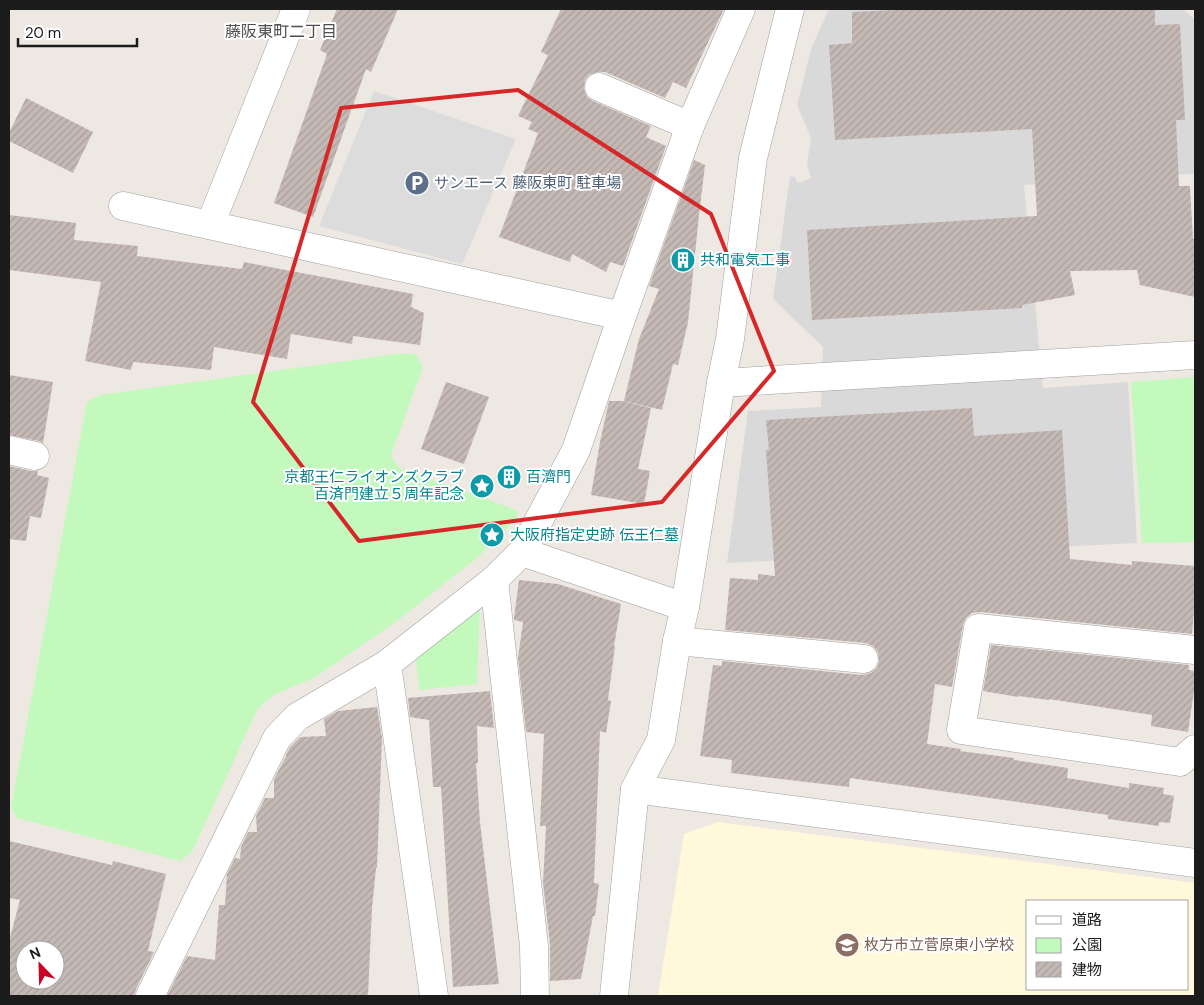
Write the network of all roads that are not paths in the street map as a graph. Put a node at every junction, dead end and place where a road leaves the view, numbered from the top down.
1 (296, 9) edge
2 (741, 9) edge
3 (790, 9) edge
4 (599, 87) dead end
5 (690, 126) junction
6 (123, 206) dead end
7 (210, 225) junction
8 (622, 316) junction
9 (1195, 355) edge
10 (722, 383) junction
11 (9, 450) edge
12 (35, 456) dead end
13 (522, 552) junction
14 (494, 580) junction
15 (685, 607) junction
16 (677, 641) junction
17 (1195, 650) edge
18 (864, 659) dead end
19 (387, 664) junction
20 (1195, 750) edge
21 (635, 789) junction
22 (1195, 863) edge
23 (150, 996) edge
24 (434, 996) edge
25 (535, 996) edge
26 (614, 996) edge

1 - 7 street
2 - 5 street
3 - 10 street
4 - 5 street
5 - 8 street
6 - 7 street
7 - 8 street
8 - 13 street
9 - 10 street
10 - 15 street
11 - 12 street
13 - 14 street
13 - 15 street
14 - 19 street
14 - 25 street
15 - 16 street
16 - 18 street
16 - 21 street
17 - 20 street
19 - 23 street
19 - 24 street
21 - 22 street
21 - 26 street

